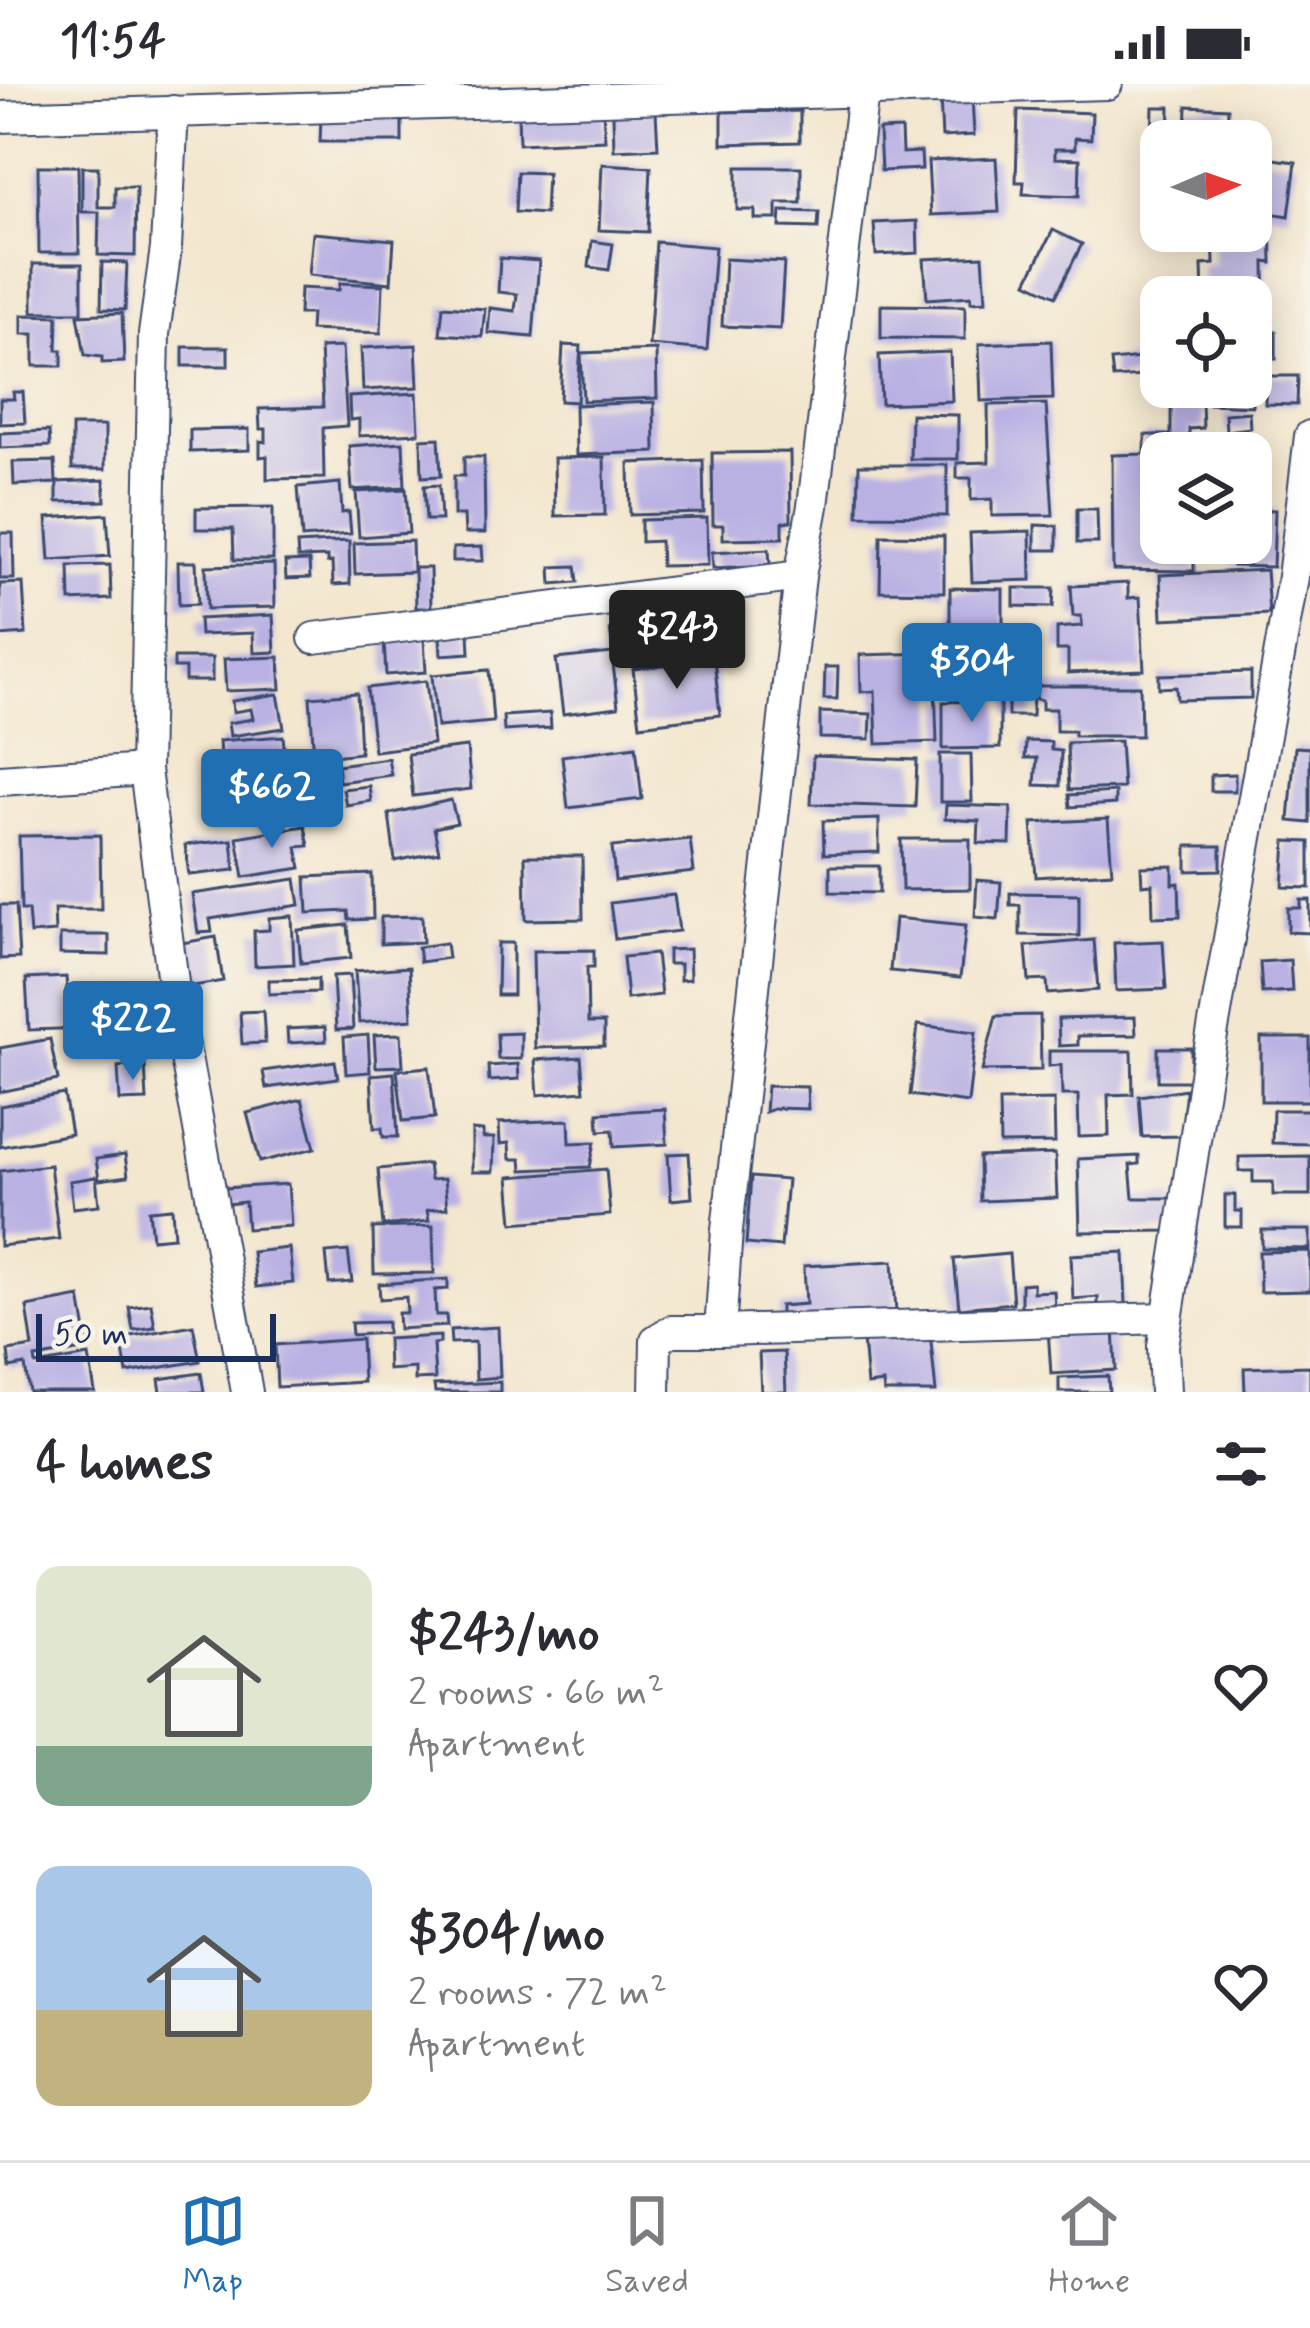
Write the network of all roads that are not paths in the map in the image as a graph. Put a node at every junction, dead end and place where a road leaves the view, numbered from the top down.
1 (1107, 84) edge
2 (864, 89) edge
3 (173, 111) junction
4 (0, 117) edge
5 (1310, 436) edge
6 (800, 576) junction
7 (314, 638) dead end
8 (145, 770) junction
9 (0, 780) edge
10 (1167, 1318) junction
11 (720, 1331) junction
12 (247, 1392) edge
13 (655, 1392) edge
14 (1165, 1392) edge

1 - 2 street
2 - 3 street
2 - 6 street
3 - 4 street
3 - 8 street
5 - 10 street
6 - 7 street
6 - 11 street
8 - 9 street
8 - 12 street
10 - 11 street
10 - 14 street
11 - 13 street

